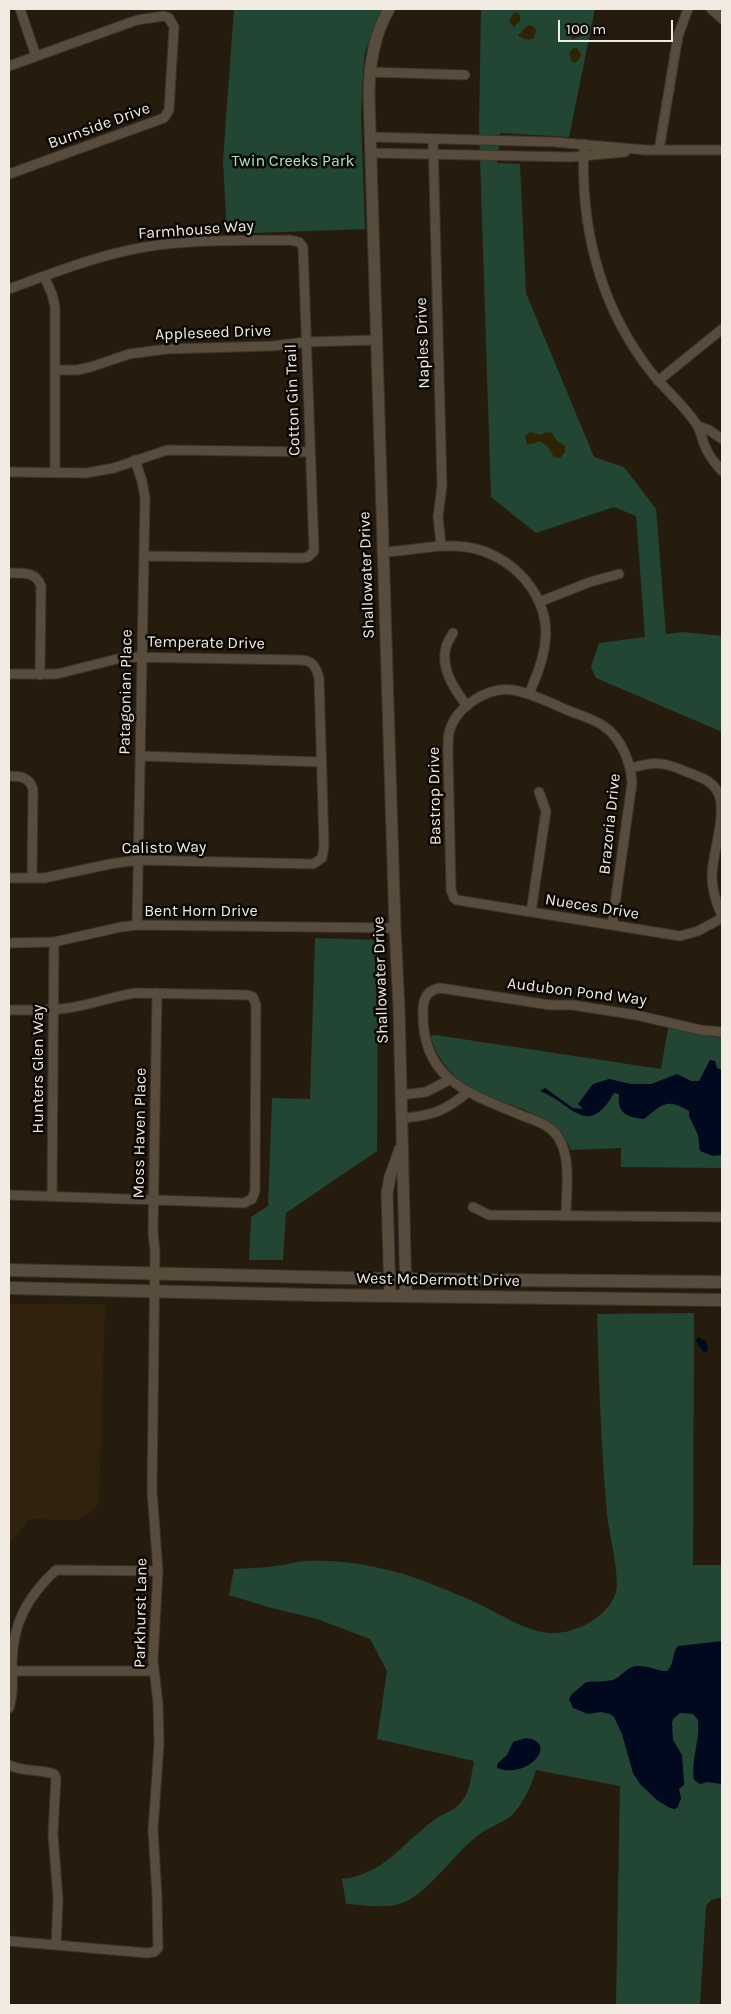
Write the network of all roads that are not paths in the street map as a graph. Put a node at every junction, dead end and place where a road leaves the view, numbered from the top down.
1 (20, 9) edge
2 (389, 9) edge
3 (688, 9) edge
4 (711, 9) edge
5 (722, 19) edge
6 (36, 56) junction
7 (9, 66) edge
8 (370, 72) junction
9 (466, 75) dead end
10 (370, 137) junction
11 (433, 139) junction
12 (491, 140) junction
13 (584, 144) junction
14 (646, 150) junction
15 (659, 150) junction
16 (722, 150) edge
17 (370, 153) junction
18 (433, 154) junction
19 (491, 155) junction
20 (583, 156) junction
21 (9, 174) edge
22 (301, 244) joint
23 (44, 276) junction
24 (9, 289) edge
25 (722, 329) edge
26 (376, 340) junction
27 (306, 342) junction
28 (55, 370) junction
29 (658, 381) junction
30 (698, 426) junction
31 (722, 439) edge
32 (310, 452) junction
33 (134, 460) junction
34 (722, 471) edge
35 (9, 472) edge
36 (55, 472) junction
37 (441, 545) junction
38 (382, 552) junction
39 (144, 556) junction
40 (9, 573) edge
41 (619, 574) dead end
42 (539, 602) junction
43 (453, 633) dead end
44 (142, 656) junction
45 (9, 674) edge
46 (40, 675) junction
47 (529, 694) junction
48 (467, 706) junction
49 (140, 756) junction
50 (320, 762) junction
51 (631, 768) junction
52 (9, 776) edge
53 (539, 792) dead end
54 (721, 826) edge
55 (138, 860) junction
56 (9, 878) edge
57 (32, 878) junction
58 (454, 898) joint
59 (531, 912) junction
60 (722, 917) edge
61 (137, 925) junction
62 (612, 925) junction
63 (395, 928) junction
64 (54, 942) junction
65 (9, 943) edge
66 (156, 993) junction
67 (9, 1010) edge
68 (53, 1010) junction
69 (722, 1032) edge
70 (449, 1080) junction
71 (468, 1092) junction
72 (401, 1094) junction
73 (402, 1118) junction
74 (402, 1143) junction
75 (9, 1195) edge
76 (52, 1196) junction
77 (154, 1200) junction
78 (387, 1202) junction
79 (473, 1207) dead end
80 (566, 1216) junction
81 (722, 1217) edge
82 (404, 1218) junction
83 (9, 1270) edge
84 (154, 1274) junction
85 (316, 1277) junction
86 (390, 1279) junction
87 (406, 1279) junction
88 (722, 1282) edge
89 (9, 1288) edge
90 (154, 1291) junction
91 (316, 1295) junction
92 (390, 1296) junction
93 (406, 1296) junction
94 (722, 1300) edge
95 (158, 1571) junction
96 (10, 1671) edge
97 (154, 1671) junction
98 (9, 1708) edge
99 (9, 1765) edge
100 (9, 1941) edge
101 (56, 1945) junction

1 - 6 street
2 - 8 street, Shallowater Drive
3 - 15 street
4 - 5 street
6 - 7 street
6 - 21 street, Burnside Drive
8 - 9 street
8 - 10 street, Shallowater Drive
10 - 11 street
10 - 17 street, Shallowater Drive
11 - 12 street
11 - 18 street, Naples Drive
12 - 13 street
12 - 19 street
13 - 14 street
13 - 20 street
14 - 15 street
14 - 20 street
15 - 16 street
17 - 18 street
17 - 26 street, Shallowater Drive
18 - 19 street
18 - 37 street, Naples Drive
19 - 20 street
20 - 29 street
22 - 23 street, Farmhouse Way
22 - 27 street, Cotton Gin Trail
23 - 24 street, Farmhouse Way
23 - 28 street
25 - 29 street
26 - 27 street, Appleseed Drive
26 - 38 street, Shallowater Drive
27 - 28 street, Appleseed Drive
27 - 32 street, Cotton Gin Trail
28 - 36 street
29 - 30 street
30 - 31 street
30 - 34 street
32 - 33 street
32 - 39 street, Cotton Gin Trail
33 - 36 street
33 - 39 street, Patagonian Place
35 - 36 street
37 - 38 street
37 - 42 street
38 - 63 street, Shallowater Drive
39 - 44 street, Patagonian Place
40 - 46 street
41 - 42 street
42 - 47 street
43 - 48 street
44 - 46 street, Temperate Drive
44 - 49 street, Patagonian Place
44 - 50 street, Temperate Drive
45 - 46 street, Temperate Drive
47 - 48 street, Bastrop Drive
47 - 51 street, Brazoria Drive
48 - 58 street, Bastrop Drive
49 - 50 street
49 - 55 street, Patagonian Place
50 - 55 street, Calisto Way
51 - 54 street
51 - 62 street, Brazoria Drive
52 - 57 street
53 - 59 street
54 - 60 street
55 - 57 street, Calisto Way
55 - 61 street, Patagonian Place
56 - 57 street, Calisto Way
58 - 59 street, Nueces Drive
59 - 62 street, Nueces Drive
60 - 62 street, Nueces Drive
61 - 63 street, Bent Horn Drive
61 - 64 street, Bent Horn Drive
63 - 72 street, Shallowater Drive
64 - 65 street, Bent Horn Drive
64 - 68 street, Hunters Glen Way
66 - 68 street
66 - 77 street, Moss Haven Place
66 - 77 street
67 - 68 street
68 - 76 street, Hunters Glen Way
69 - 70 street, Audubon Pond Way
70 - 71 street
70 - 72 street
71 - 73 street
71 - 80 street
72 - 73 street, Shallowater Drive
73 - 74 street, Shallowater Drive
74 - 78 street, Shallowater Drive
74 - 82 street, Shallowater Drive
75 - 76 street
76 - 77 street
77 - 84 street, Moss Haven Place
78 - 82 street
78 - 86 street, Shallowater Drive
79 - 80 street
80 - 81 street
82 - 87 street, Shallowater Drive
83 - 84 main road, West McDermott Drive
84 - 85 main road, West McDermott Drive
84 - 90 street, Parkhurst Lane
85 - 86 main road, West McDermott Drive
85 - 91 main road
86 - 87 main road, West McDermott Drive
86 - 92 street, Shallowater Drive
87 - 88 main road, West McDermott Drive
87 - 93 street, Shallowater Drive
89 - 90 main road, West McDermott Drive
90 - 91 main road, West McDermott Drive
90 - 95 street, Parkhurst Lane
91 - 92 main road, West McDermott Drive
92 - 93 main road, West McDermott Drive
93 - 94 main road, West McDermott Drive
95 - 96 street
95 - 97 street, Parkhurst Lane
96 - 97 street
96 - 98 street
97 - 101 street, Parkhurst Lane
99 - 101 street
100 - 101 street

